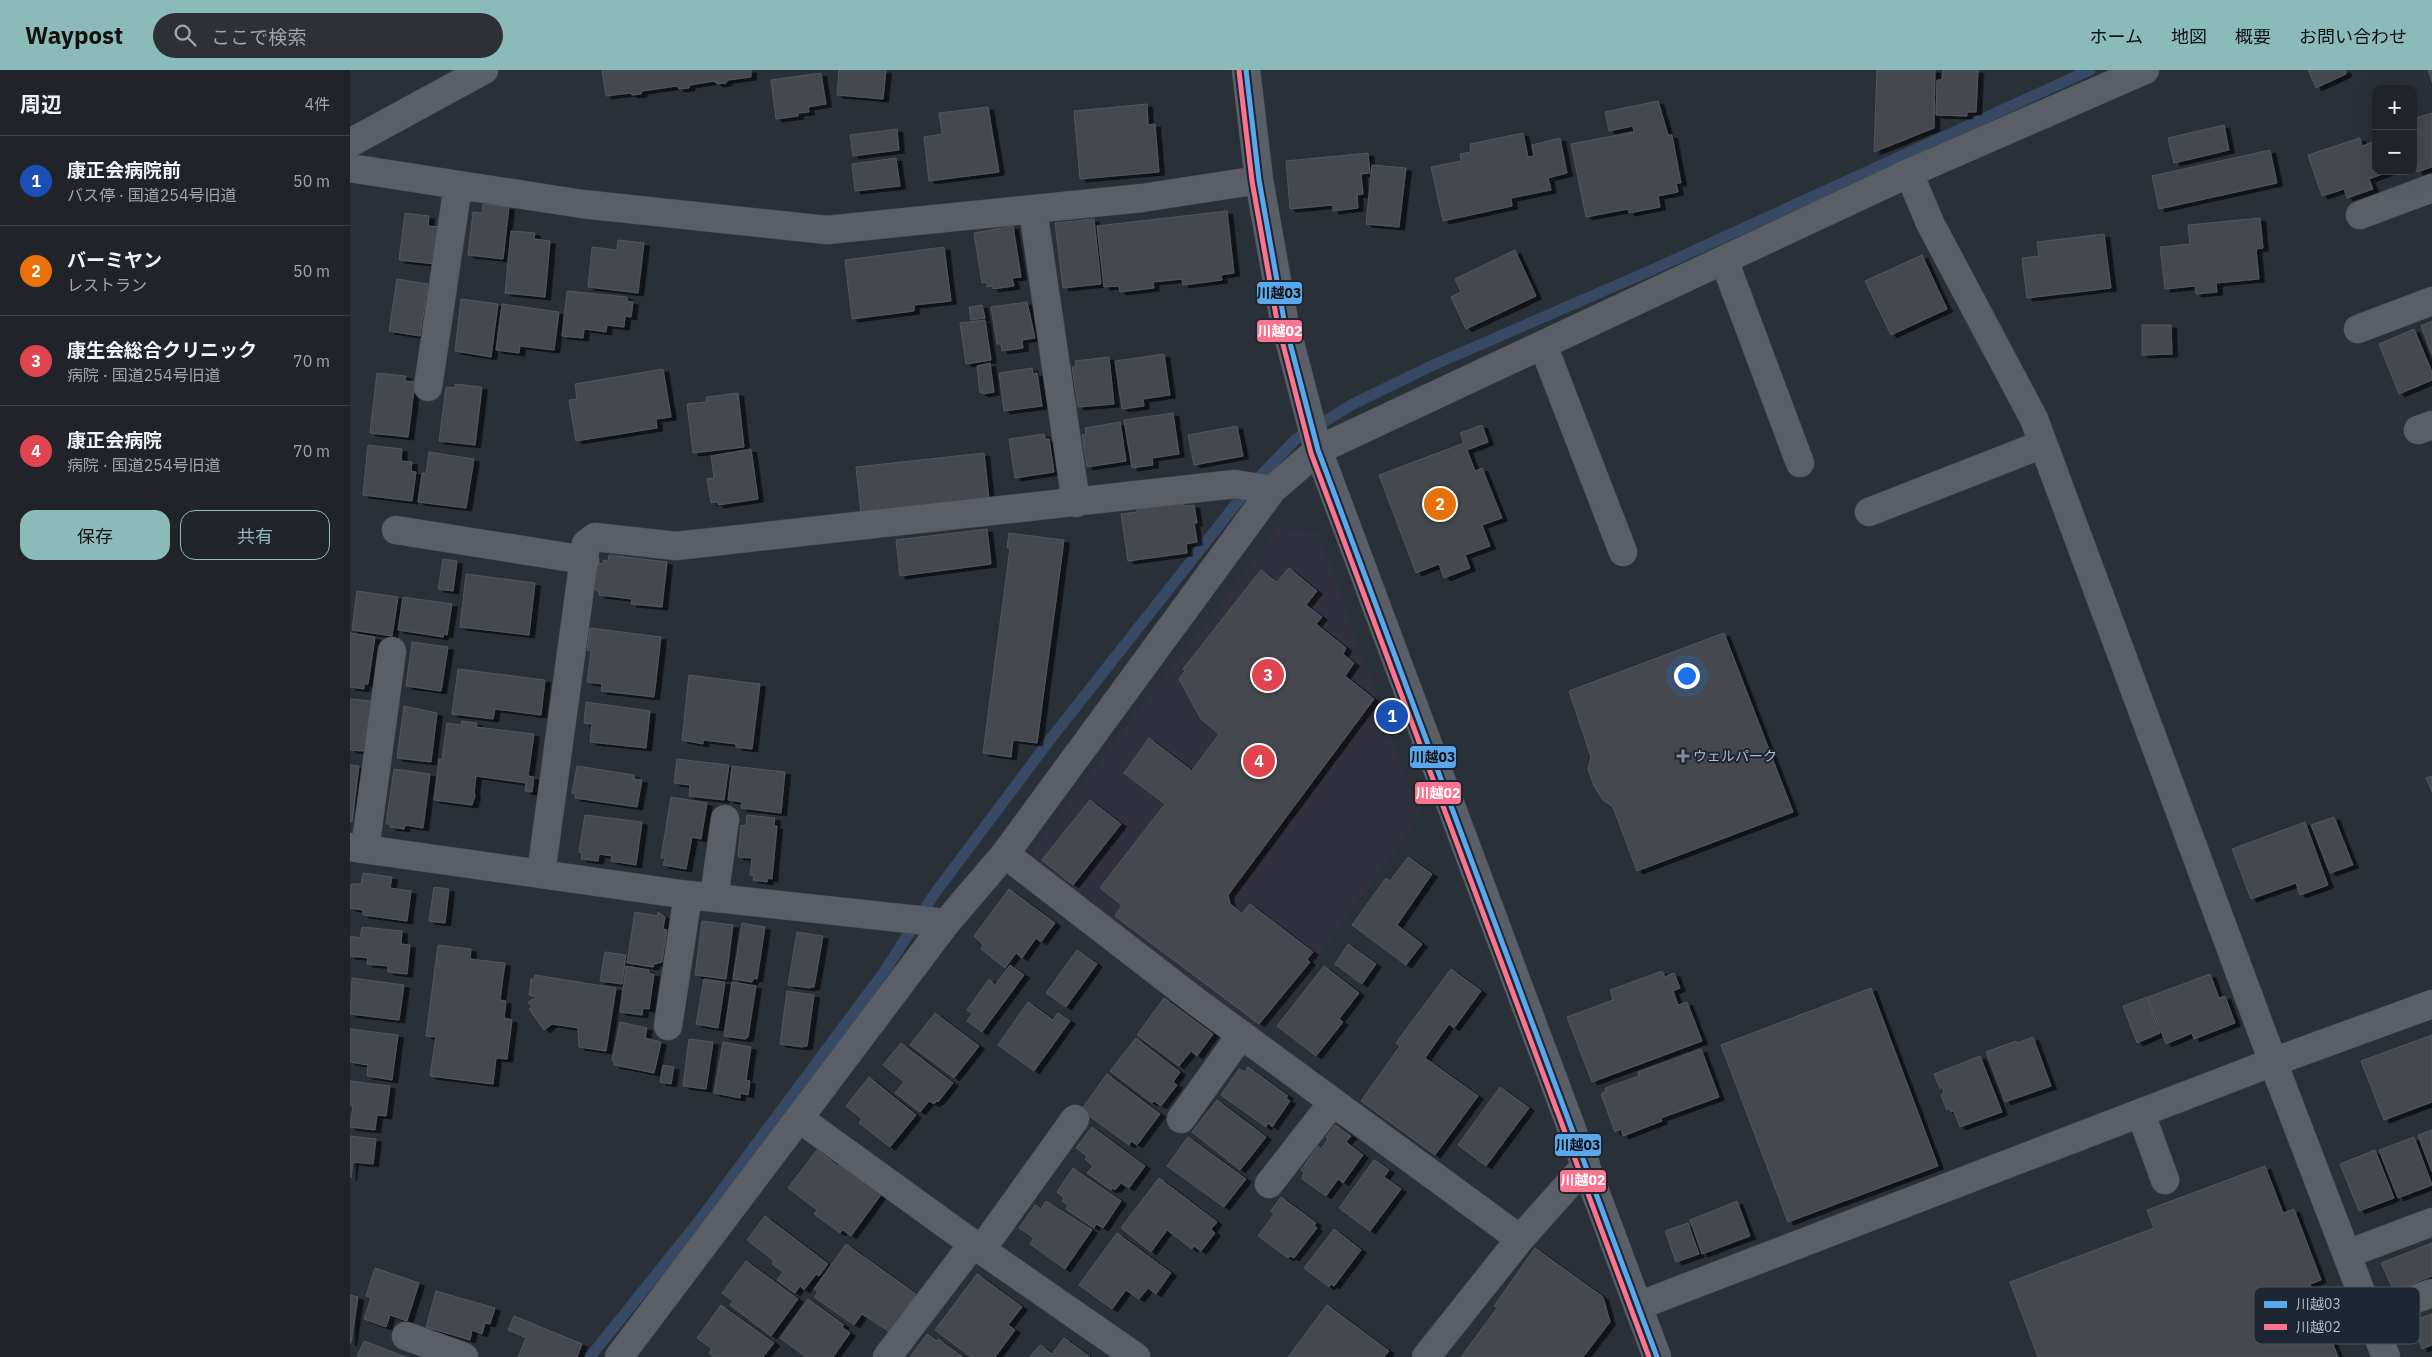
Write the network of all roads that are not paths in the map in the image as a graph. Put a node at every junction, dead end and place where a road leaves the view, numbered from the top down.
1 (484, 70) edge
2 (1246, 70) edge
3 (2145, 70) edge
4 (350, 143) edge
5 (350, 168) edge
6 (1909, 173) junction
7 (1260, 180) junction
8 (458, 185) junction
9 (2432, 188) edge
10 (1033, 210) junction
11 (2360, 215) dead end
12 (1724, 260) junction
13 (2432, 301) edge
14 (2358, 329) dead end
15 (1543, 345) junction
16 (428, 387) dead end
17 (2043, 444) junction
18 (1318, 450) junction
19 (1800, 464) dead end
20 (1272, 490) junction
21 (1076, 503) junction
22 (1869, 512) dead end
23 (396, 530) dead end
24 (1623, 552) dead end
25 (585, 560) junction
26 (392, 651) dead end
27 (725, 819) dead end
28 (358, 848) edge
29 (1005, 854) junction
30 (541, 874) junction
31 (688, 895) junction
32 (714, 898) junction
33 (946, 923) junction
34 (2432, 1004) edge
35 (668, 1026) dead end
36 (1241, 1035) junction
37 (2273, 1062) junction
38 (1332, 1102) junction
39 (2141, 1114) junction
40 (800, 1119) junction
41 (1075, 1119) dead end
42 (1180, 1119) dead end
43 (1586, 1165) junction
44 (2165, 1180) dead end
45 (1269, 1184) dead end
46 (2432, 1222) edge
47 (1520, 1239) junction
48 (977, 1247) junction
49 (2347, 1254) junction
50 (2360, 1287) edge
51 (2432, 1293) edge
52 (2420, 1298) edge
53 (1638, 1306) junction
54 (406, 1336) dead end
55 (2381, 1344) edge
56 (464, 1357) edge
57 (618, 1357) edge
58 (887, 1357) edge
59 (1136, 1357) edge
60 (1426, 1357) edge
61 (1657, 1357) edge
62 (2386, 1357) edge

1 - 4 street
2 - 7 street
3 - 6 street
5 - 8 street
6 - 12 street
6 - 17 street
7 - 10 street
7 - 18 street
8 - 10 street
8 - 16 street
9 - 11 street
10 - 21 street
12 - 15 street
12 - 19 street
13 - 14 street
15 - 18 street
15 - 24 street
17 - 22 street
17 - 37 street
18 - 20 street
18 - 43 street
20 - 21 street
20 - 29 street
21 - 25 street
23 - 25 street
25 - 30 street
26 - 28 street
27 - 32 street
28 - 30 street
29 - 33 street
29 - 36 street
30 - 31 street
31 - 32 street
31 - 35 street
32 - 33 street
33 - 40 street
34 - 37 street
36 - 38 street
36 - 42 street
37 - 39 street
37 - 49 street
38 - 45 street
38 - 47 street
39 - 44 street
39 - 53 street
40 - 48 street
40 - 57 street
41 - 48 street
43 - 47 street
43 - 53 street
46 - 49 street
47 - 60 street
48 - 58 street
48 - 59 street
49 - 50 street
51 - 52 street
53 - 61 street
54 - 56 street
55 - 62 street

